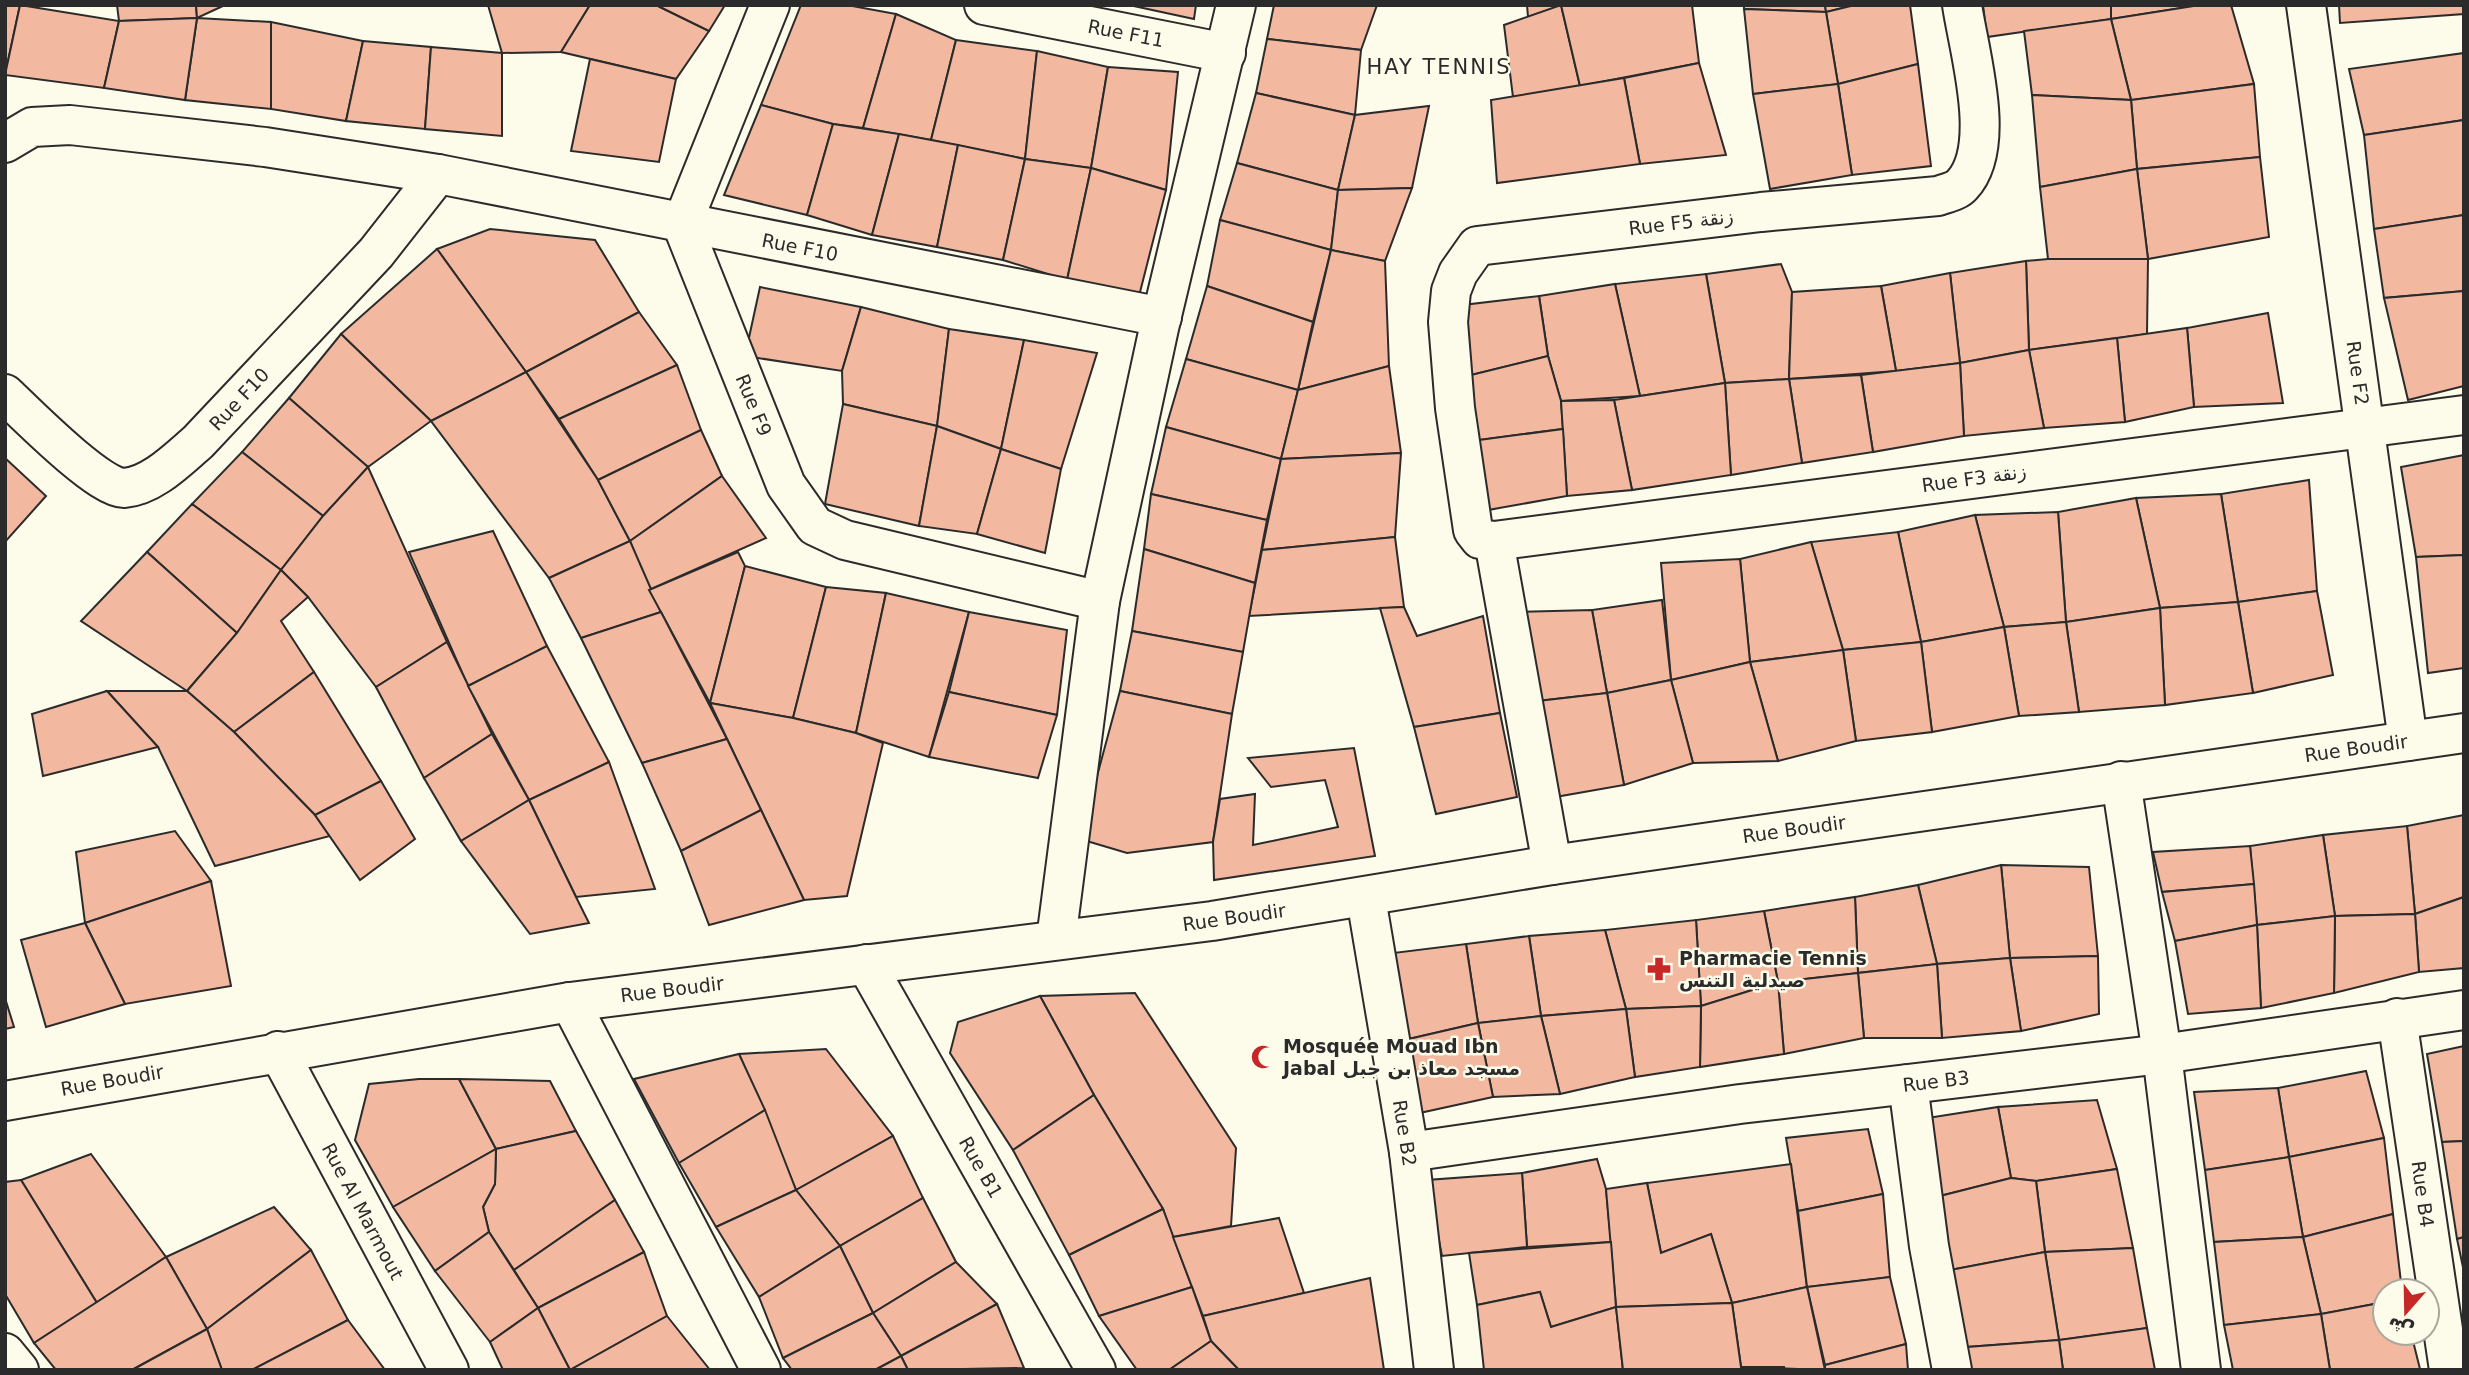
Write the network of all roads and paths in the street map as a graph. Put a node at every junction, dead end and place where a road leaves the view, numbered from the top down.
1 (770, 5) edge
2 (984, 5) edge
3 (1236, 5) edge
4 (1962, 5) edge
5 (2306, 5) edge
6 (1226, 53) junction
7 (5, 143) edge
8 (438, 174) junction
9 (682, 223) junction
10 (1162, 317) junction
11 (5, 394) edge
12 (2464, 415) edge
13 (2366, 427) junction
14 (1489, 541) junction
15 (1100, 601) junction
16 (2464, 733) edge
17 (2408, 741) junction
18 (2120, 781) junction
19 (1552, 865) junction
20 (1366, 898) junction
21 (1056, 940) junction
22 (866, 964) junction
23 (569, 1002) junction
24 (2464, 1010) edge
25 (2397, 1018) junction
26 (278, 1051) junction
27 (2162, 1054) junction
28 (1908, 1084) junction
29 (5, 1101) edge
30 (1409, 1152) junction
31 (5, 1353) edge
32 (19, 1370) edge
33 (449, 1370) edge
34 (761, 1370) edge
35 (1096, 1370) edge
36 (1434, 1370) edge
37 (1952, 1370) edge
38 (2201, 1370) edge
39 (2449, 1370) edge

1 - 9 street
2 - 6 street, Rue F11
3 - 6 street
4 - 14 street, Rue F5 زنقة
5 - 13 street, Rue F2
6 - 10 street
7 - 8 street, Rue F10
8 - 9 street, Rue F10
8 - 11 street, Rue F10
9 - 10 street, Rue F10
9 - 15 street, Rue F9
10 - 15 street
12 - 13 street, Rue F3 زنقة
13 - 14 street, Rue F3 زنقة
13 - 17 street, Rue F2
14 - 19 street
15 - 21 street
16 - 17 street, Rue Boudir
17 - 18 street, Rue Boudir
18 - 19 street, Rue Boudir
18 - 27 street
19 - 20 street, Rue Boudir
20 - 21 street, Rue Boudir
20 - 30 street, Rue B2
21 - 22 street, Rue Boudir
22 - 23 street, Rue Boudir
22 - 35 street, Rue B1
23 - 26 street, Rue Boudir
23 - 34 street
24 - 25 street, Rue B3
25 - 27 street, Rue B3
25 - 39 street, Rue B4
26 - 29 street, Rue Boudir
26 - 33 street, Rue Al Marmout
27 - 28 street, Rue B3
27 - 38 street
28 - 30 street, Rue B3
28 - 37 street
30 - 36 street, Rue B2
31 - 32 street

